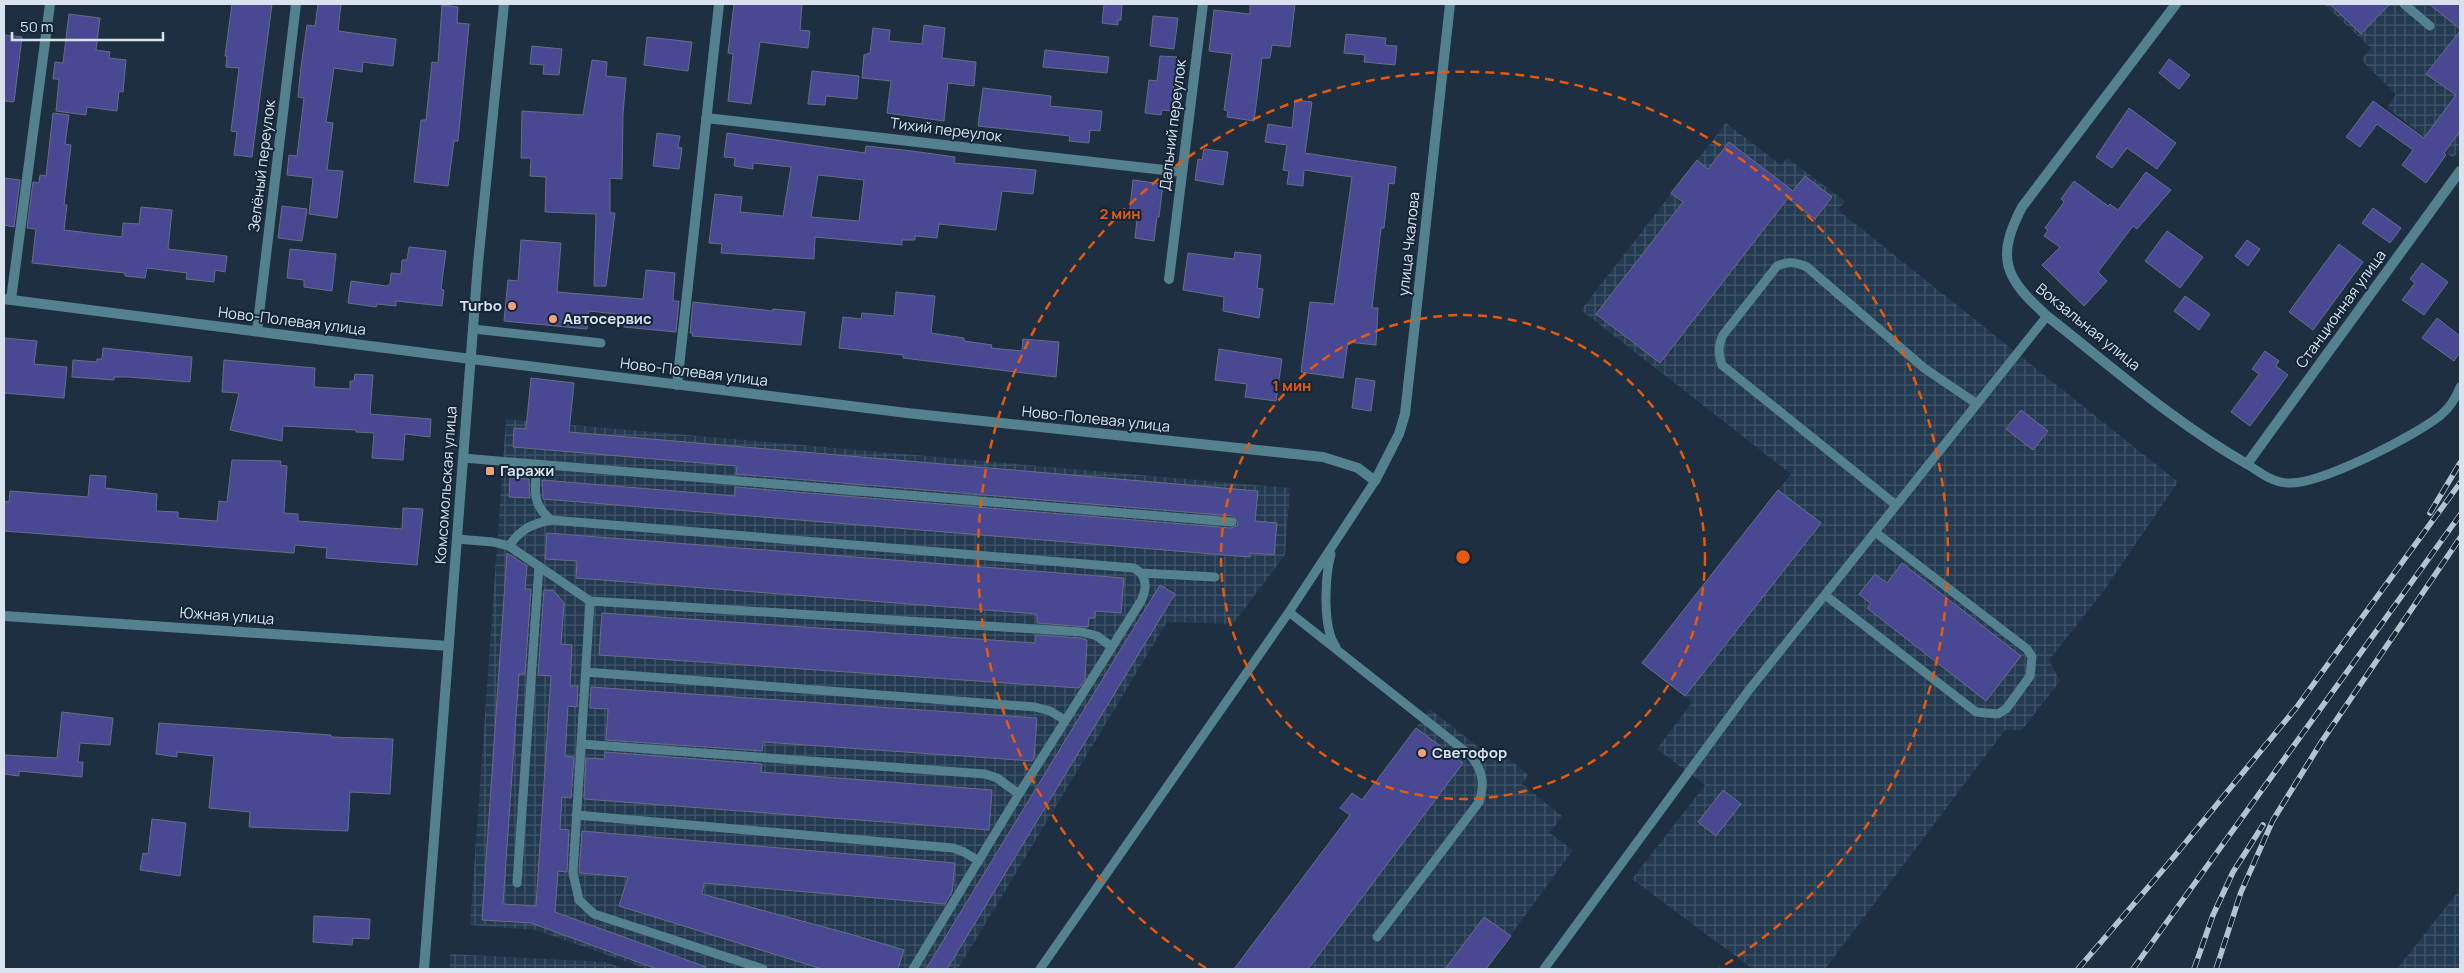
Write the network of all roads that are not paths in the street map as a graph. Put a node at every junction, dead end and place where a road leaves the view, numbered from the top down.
1 (50, 4) edge
2 (296, 4) edge
3 (504, 4) edge
4 (719, 4) edge
5 (1203, 4) edge
6 (1450, 4) edge
7 (2176, 4) edge
8 (2404, 4) edge
9 (2430, 26) dead end
10 (706, 118) junction
11 (2460, 171) edge
12 (1182, 172) junction
13 (1169, 279) dead end
14 (7, 299) edge
15 (2047, 316) junction
16 (473, 329) junction
17 (257, 331) junction
18 (601, 343) dead end
19 (471, 359) junction
20 (677, 385) junction
21 (2460, 387) edge
22 (1977, 404) junction
23 (463, 458) junction
24 (2247, 464) junction
25 (537, 465) junction
26 (1375, 481) junction
27 (1896, 505) junction
28 (551, 520) junction
29 (1232, 522) dead end
30 (1875, 532) junction
31 (457, 539) junction
32 (1335, 545) junction
33 (509, 546) junction
34 (540, 566) junction
35 (1141, 573) junction
36 (1215, 577) dead end
37 (1825, 595) junction
38 (590, 601) junction
39 (1289, 612) junction
40 (4, 616) edge
41 (449, 646) junction
42 (1112, 647) junction
43 (1340, 653) junction
44 (586, 672) junction
45 (1065, 720) junction
46 (582, 744) junction
47 (1019, 794) junction
48 (576, 814) junction
49 (978, 861) junction
50 (517, 883) dead end
51 (1377, 937) dead end
52 (424, 969) edge
53 (763, 969) edge
54 (913, 969) edge
55 (1040, 969) edge
56 (1544, 969) edge

1 - 14 street
2 - 17 street, Зелёный переулок
3 - 16 street, Комсомольская улица
4 - 10 street
5 - 12 street, Дальний переулок
6 - 26 street, улица Чкалова
7 - 15 street, Вокзальная улица
8 - 9 lane
10 - 12 street, Тихий переулок
10 - 20 street
11 - 24 street, Станционная улица
12 - 13 street, Дальний переулок
14 - 17 street, Ново-Полевая улица
15 - 22 lane
15 - 24 street, Вокзальная улица
16 - 18 lane
16 - 19 street, Комсомольская улица
17 - 19 street, Ново-Полевая улица
19 - 20 street, Ново-Полевая улица
19 - 23 street, Комсомольская улица
20 - 26 street, Ново-Полевая улица
21 - 24 lane
22 - 27 lane
22 - 27 lane
23 - 25 lane
23 - 31 street, Комсомольская улица
25 - 28 lane
25 - 29 lane
26 - 32 lane
27 - 30 lane
28 - 33 lane
28 - 35 lane
30 - 37 lane
30 - 37 lane
31 - 33 lane
31 - 41 street, Комсомольская улица
32 - 39 lane
32 - 43 lane
33 - 34 lane
34 - 38 lane
34 - 50 lane
35 - 36 lane
35 - 42 lane
37 - 56 lane
38 - 42 lane
38 - 44 lane
39 - 43 lane
39 - 55 lane
40 - 41 street, Южная улица
41 - 52 street, Комсомольская улица
42 - 45 lane
43 - 51 lane
44 - 45 lane
44 - 46 lane
45 - 47 lane
46 - 47 lane
46 - 48 lane
47 - 49 lane
48 - 49 lane
48 - 53 lane
49 - 54 lane

